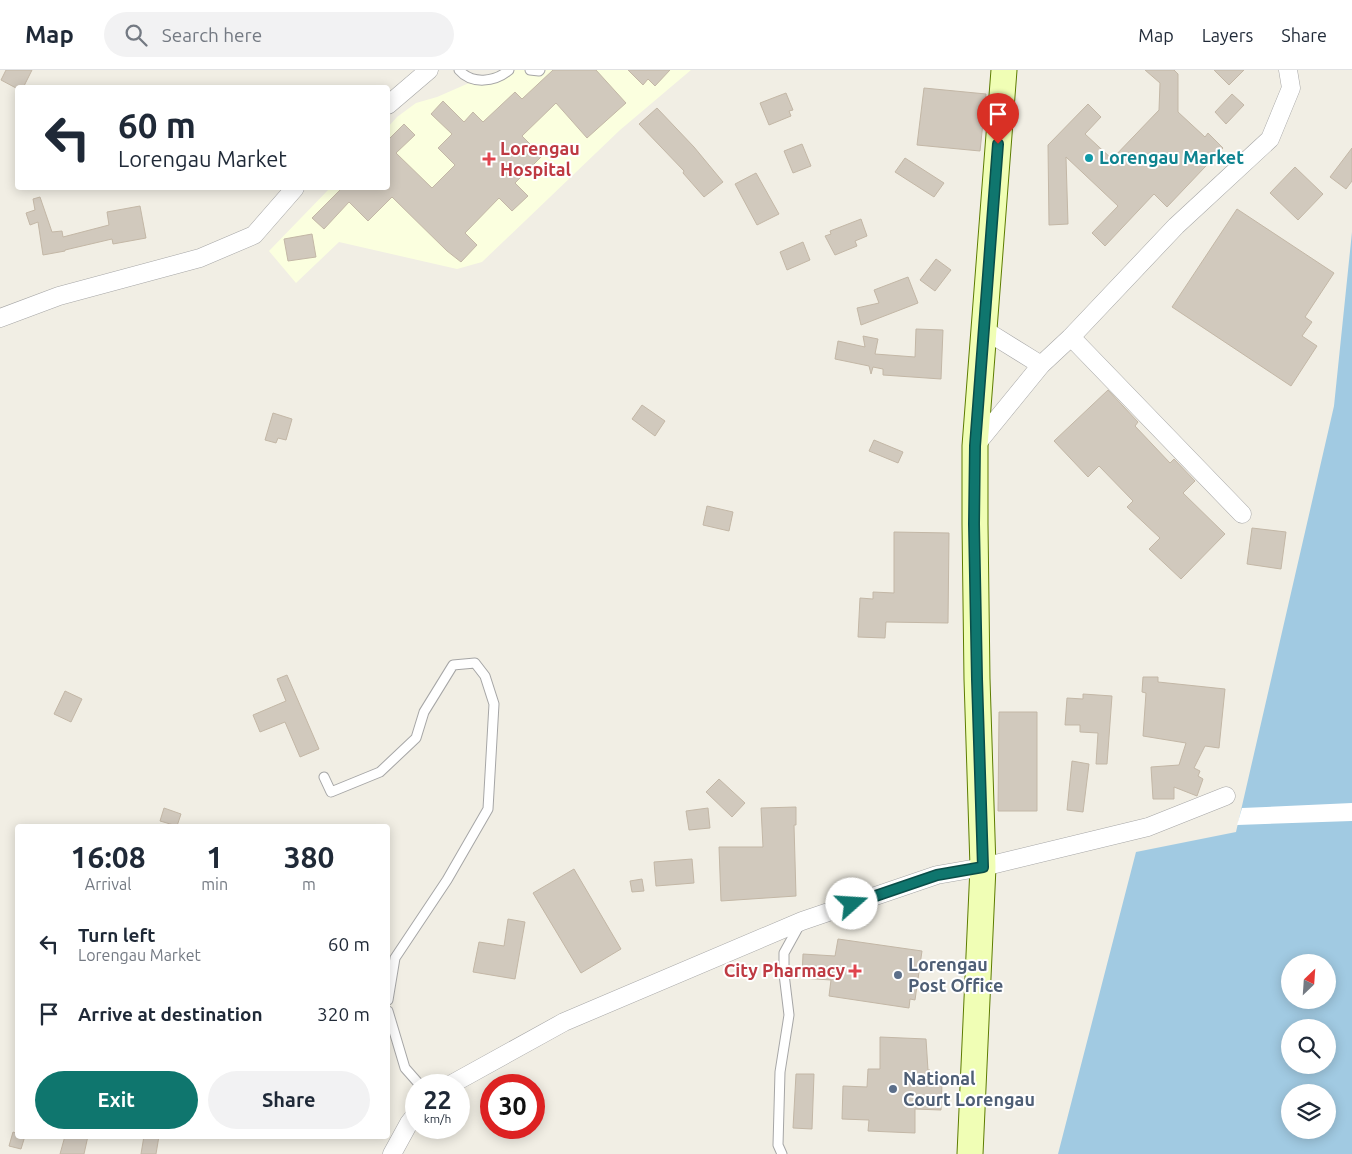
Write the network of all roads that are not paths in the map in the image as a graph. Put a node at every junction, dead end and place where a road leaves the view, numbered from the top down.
1 (429, 70) edge
2 (459, 70) edge
3 (509, 70) edge
4 (530, 70) edge
5 (540, 70) edge
6 (1004, 70) edge
7 (1288, 70) edge
8 (390, 103) edge
9 (293, 190) edge
10 (0, 318) edge
11 (983, 329) junction
12 (1071, 337) junction
13 (1041, 365) junction
14 (975, 446) junction
15 (1242, 514) dead end
16 (324, 777) dead end
17 (1226, 796) dead end
18 (983, 867) junction
19 (802, 921) junction
20 (390, 988) edge
21 (390, 1018) edge
22 (410, 1074) edge
23 (470, 1074) edge
24 (405, 1130) edge
25 (967, 1153) edge
26 (392, 1154) edge
27 (782, 1154) edge

1 - 8 street
2 - 3 lane
4 - 5 lane
6 - 11 main road
7 - 12 street
9 - 10 street
11 - 13 street
11 - 14 main road
12 - 13 street
12 - 15 street
13 - 14 street
14 - 18 main road
16 - 20 lane
17 - 18 street
18 - 19 street
18 - 25 main road
19 - 23 street
19 - 27 lane
21 - 22 lane
24 - 26 street

